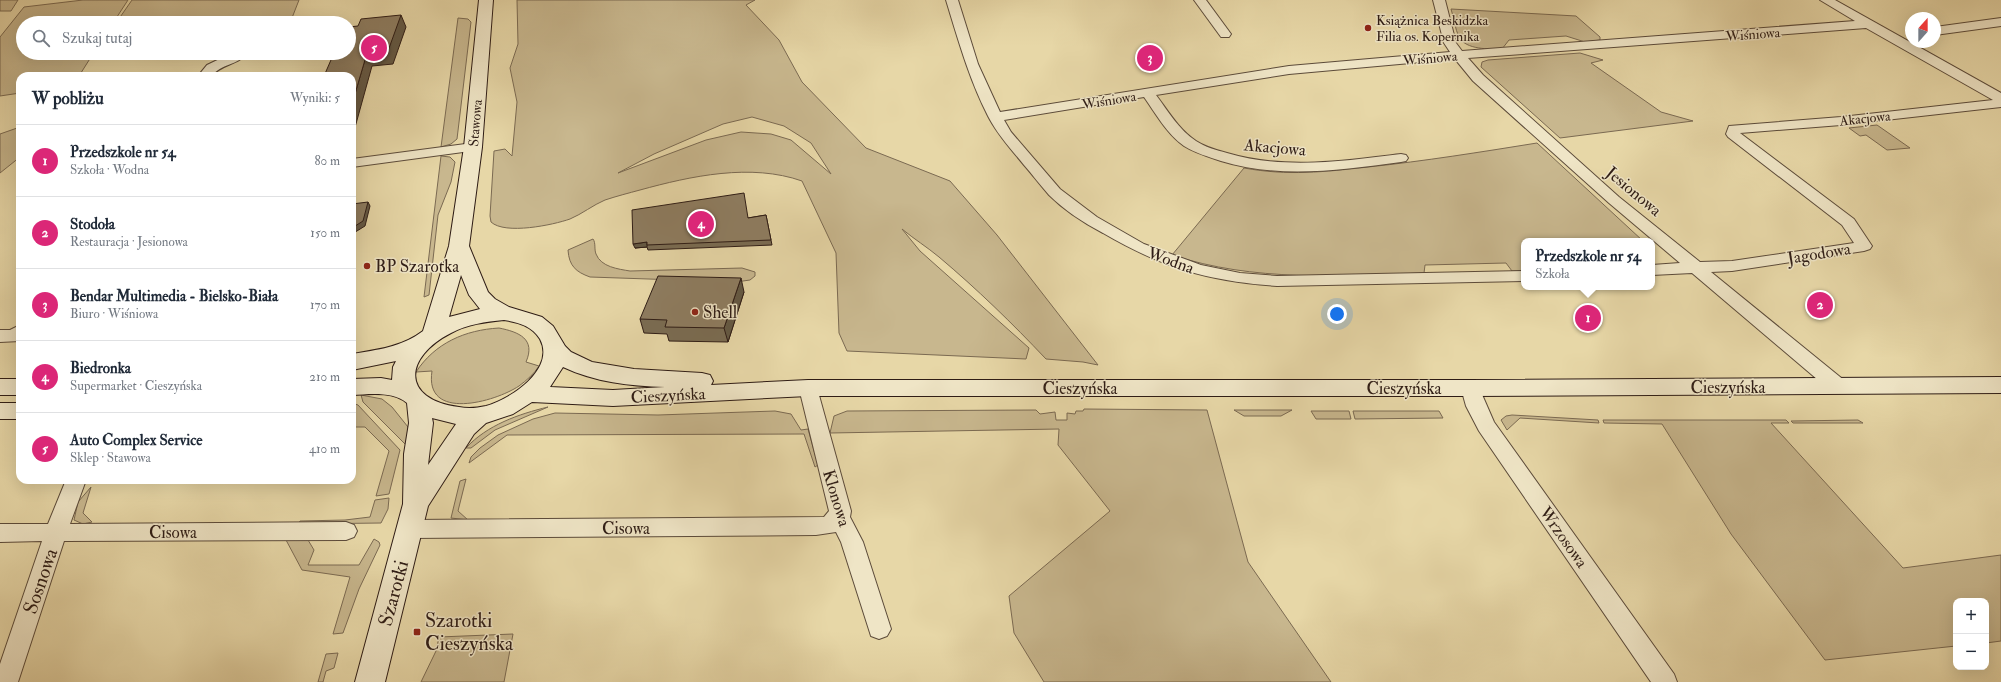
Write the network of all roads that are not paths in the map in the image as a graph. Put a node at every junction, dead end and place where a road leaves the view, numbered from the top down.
1 (486, 0) edge
2 (952, 0) edge
3 (1200, 0) edge
4 (1439, 0) edge
5 (1826, 0) edge
6 (2001, 22) edge
7 (1868, 24) junction
8 (1941, 30) edge
9 (1225, 34) dead end
10 (1905, 35) edge
11 (1891, 37) junction
12 (1458, 55) junction
13 (225, 60) edge
14 (207, 72) edge
15 (1148, 94) junction
16 (2001, 99) edge
17 (2001, 103) edge
18 (995, 117) junction
19 (1733, 134) joint
20 (473, 147) junction
21 (1401, 158) dead end
22 (356, 162) edge
23 (459, 246) junction
24 (1698, 268) junction
25 (1655, 270) edge
26 (1521, 276) edge
27 (504, 313) junction
28 (427, 339) junction
29 (555, 349) junction
30 (356, 361) edge
31 (1838, 386) junction
32 (16, 387) edge
33 (356, 387) edge
34 (1999, 387) edge
35 (0, 388) edge
36 (808, 388) junction
37 (1470, 388) junction
38 (528, 394) junction
39 (413, 397) junction
40 (0, 411) edge
41 (16, 411) edge
42 (479, 416) junction
43 (74, 484) edge
44 (413, 517) junction
45 (839, 517) junction
46 (346, 531) dead end
47 (56, 532) junction
48 (0, 533) edge
49 (879, 629) dead end
50 (6, 682) edge
51 (370, 682) edge
52 (1665, 682) edge

1 - 20 main road, Stawowa
2 - 18 street, Wodna
3 - 9 street
4 - 12 street, Jesionowa
5 - 7 street
6 - 8 street
7 - 11 street
7 - 12 street, Wiśniowa
10 - 11 street
11 - 16 street
12 - 15 street, Wiśniowa
12 - 24 street, Jesionowa
13 - 14 street
15 - 18 street, Wiśniowa
15 - 21 street, Akacjowa
17 - 19 street, Akacjowa
18 - 26 street, Wodna
19 - 24 street, Jagodowa
20 - 22 street
20 - 23 main road, Stawowa
23 - 27 main road, Stawowa
23 - 28 main road, Stawowa
24 - 25 street
24 - 31 street, Jesionowa
27 - 28 main road
27 - 29 main road
28 - 30 main road
28 - 39 main road
29 - 36 main road, Cieszyńska
29 - 38 main road
31 - 34 main road, Cieszyńska
31 - 37 main road, Cieszyńska
32 - 35 main road
33 - 39 main road
36 - 37 main road, Cieszyńska
36 - 38 main road, Cieszyńska
36 - 45 street, Klonowa
37 - 52 street, Wrzosowa
38 - 42 main road
39 - 42 main road
39 - 44 main road, Szarotki
40 - 41 main road
42 - 44 main road, Szarotki
43 - 47 street, Sosnowa
44 - 45 street, Cisowa
44 - 51 main road, Szarotki
45 - 49 street, Klonowa
46 - 47 street, Cisowa
47 - 48 street, Cisowa
47 - 50 street, Sosnowa

